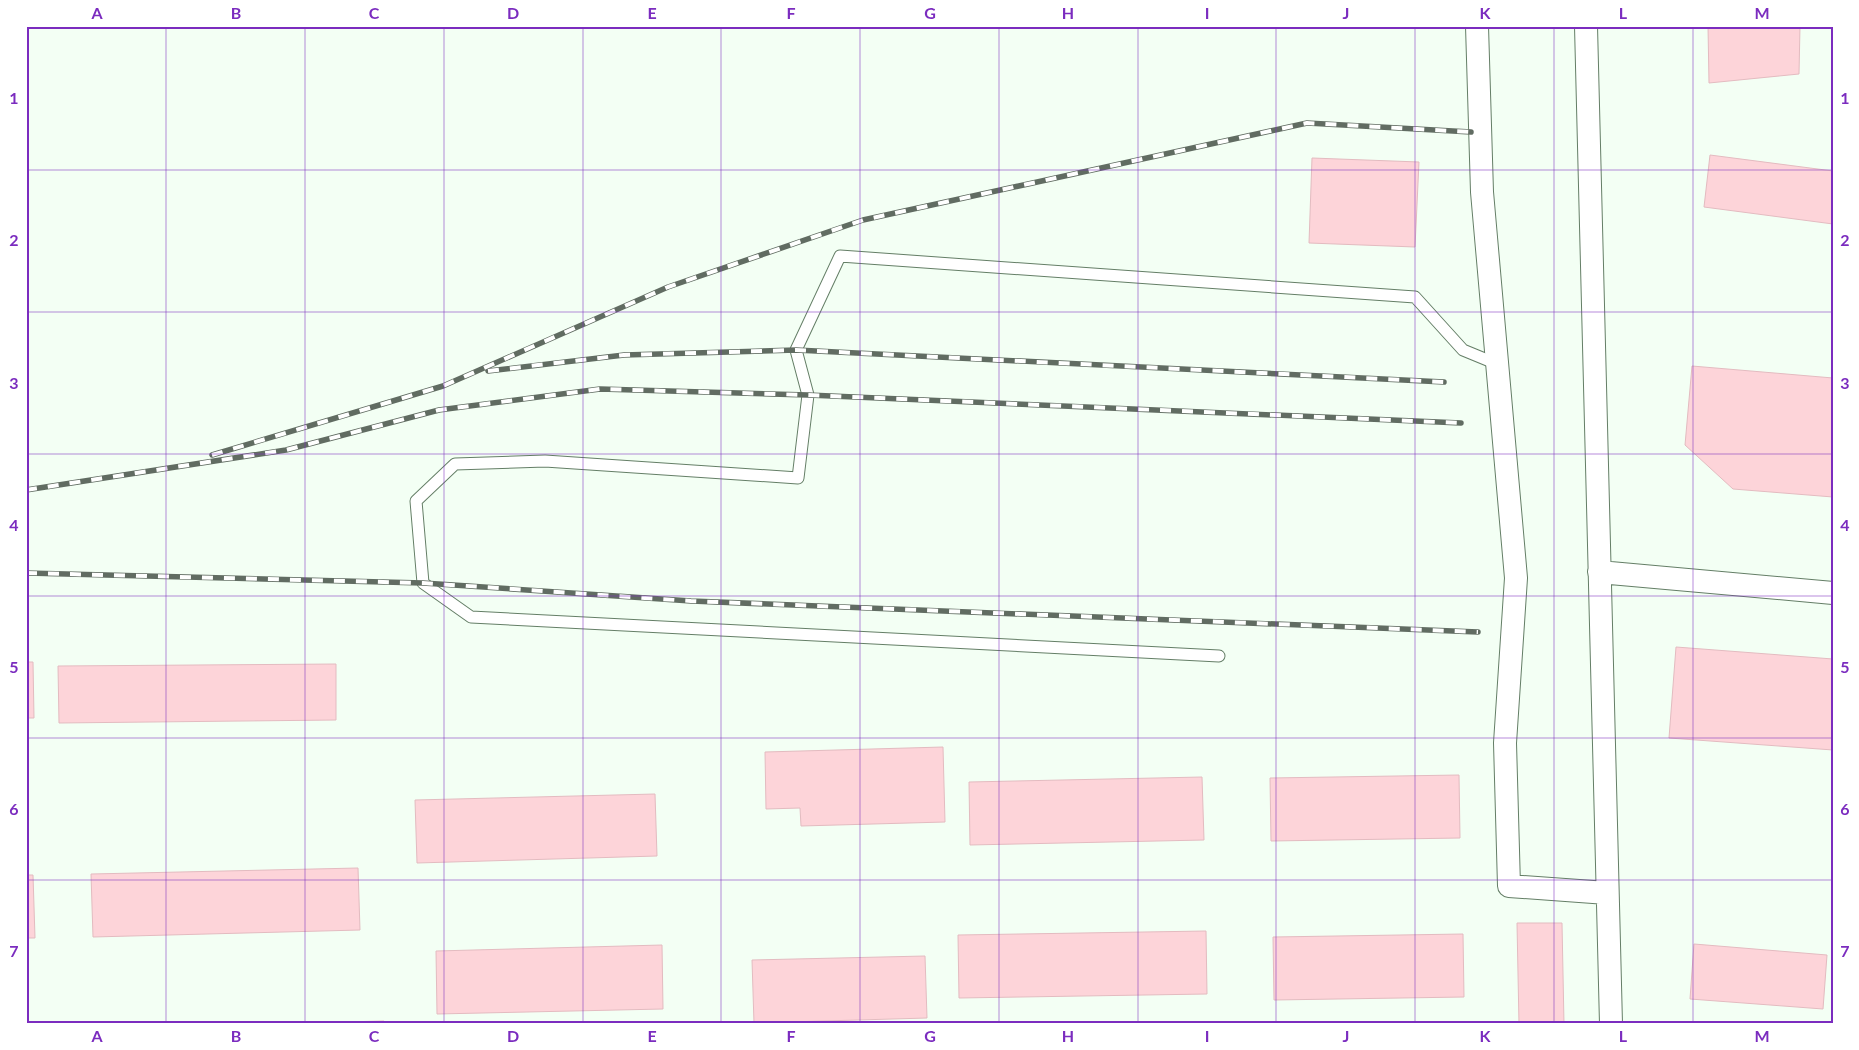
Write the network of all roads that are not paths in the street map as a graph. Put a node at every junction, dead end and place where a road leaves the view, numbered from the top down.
1 (1477, 26) edge
2 (1586, 26) edge
3 (1497, 364) junction
4 (1599, 572) junction
5 (1833, 593) edge
6 (1219, 656) dead end
7 (1607, 893) junction
8 (1611, 1024) edge

1 - 3 street
2 - 4 street
3 - 6 lane
3 - 7 street
4 - 5 street
4 - 7 street
7 - 8 street

